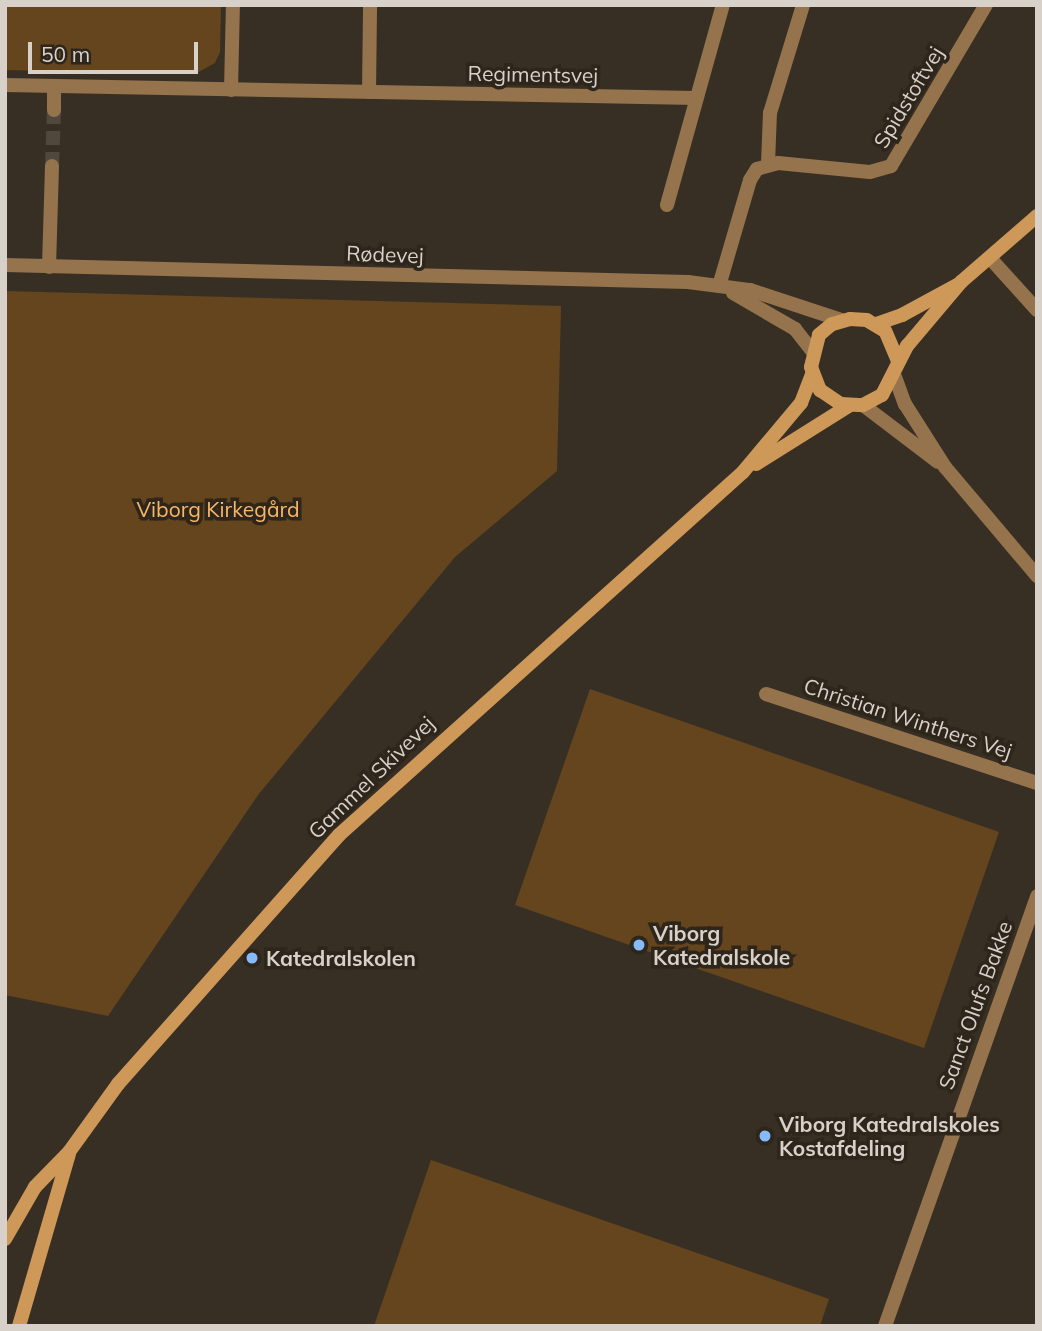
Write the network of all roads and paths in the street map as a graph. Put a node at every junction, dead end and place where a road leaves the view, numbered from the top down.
1 (233, 5) edge
2 (370, 5) edge
3 (723, 5) edge
4 (803, 5) edge
5 (986, 5) edge
6 (5, 85) edge
7 (54, 87) junction
8 (231, 90) junction
9 (369, 92) junction
10 (696, 98) junction
11 (54, 110) tunnel mouth
12 (768, 164) junction
13 (52, 166) tunnel mouth
14 (667, 205) dead end
15 (1037, 216) edge
16 (990, 258) junction
17 (5, 265) edge
18 (49, 267) junction
19 (961, 282) junction
20 (719, 286) junction
21 (1037, 310) edge
22 (841, 320) junction
23 (876, 324) junction
24 (812, 351) junction
25 (898, 361) junction
26 (812, 375) junction
27 (895, 377) junction
28 (856, 405) junction
29 (944, 467) junction
30 (743, 472) junction
31 (1037, 576) edge
32 (766, 694) dead end
33 (1037, 783) edge
34 (1037, 896) edge
35 (69, 1152) junction
36 (5, 1239) edge
37 (19, 1326) edge
38 (885, 1326) edge

1 - 8 street
2 - 9 street
3 - 10 street
4 - 12 street
5 - 12 street, Spidstoftvej
6 - 7 street, Regimentsvej
7 - 8 street, Regimentsvej
7 - 11 street
8 - 9 street, Regimentsvej
9 - 10 street, Regimentsvej
10 - 14 street
12 - 20 street
13 - 18 street
15 - 16 main road
16 - 19 main road
16 - 21 street
17 - 18 street, Rødevej
18 - 20 street, Rødevej
19 - 23 main road
19 - 25 main road
20 - 22 street, Rødevej
20 - 24 street, Rødevej
22 - 23 main road
22 - 24 main road
23 - 25 main road
24 - 26 main road
25 - 27 main road
26 - 28 main road
26 - 30 main road, Gammel Skivevej
27 - 28 main road
27 - 29 street
28 - 29 street
28 - 30 main road, Gammel Skivevej
29 - 31 street
30 - 35 main road, Gammel Skivevej
32 - 33 street, Christian Winthers Vej
34 - 38 street, Sanct Olufs Bakke
35 - 36 main road, Gammel Skivevej
35 - 37 main road, Gammel Skivevej

